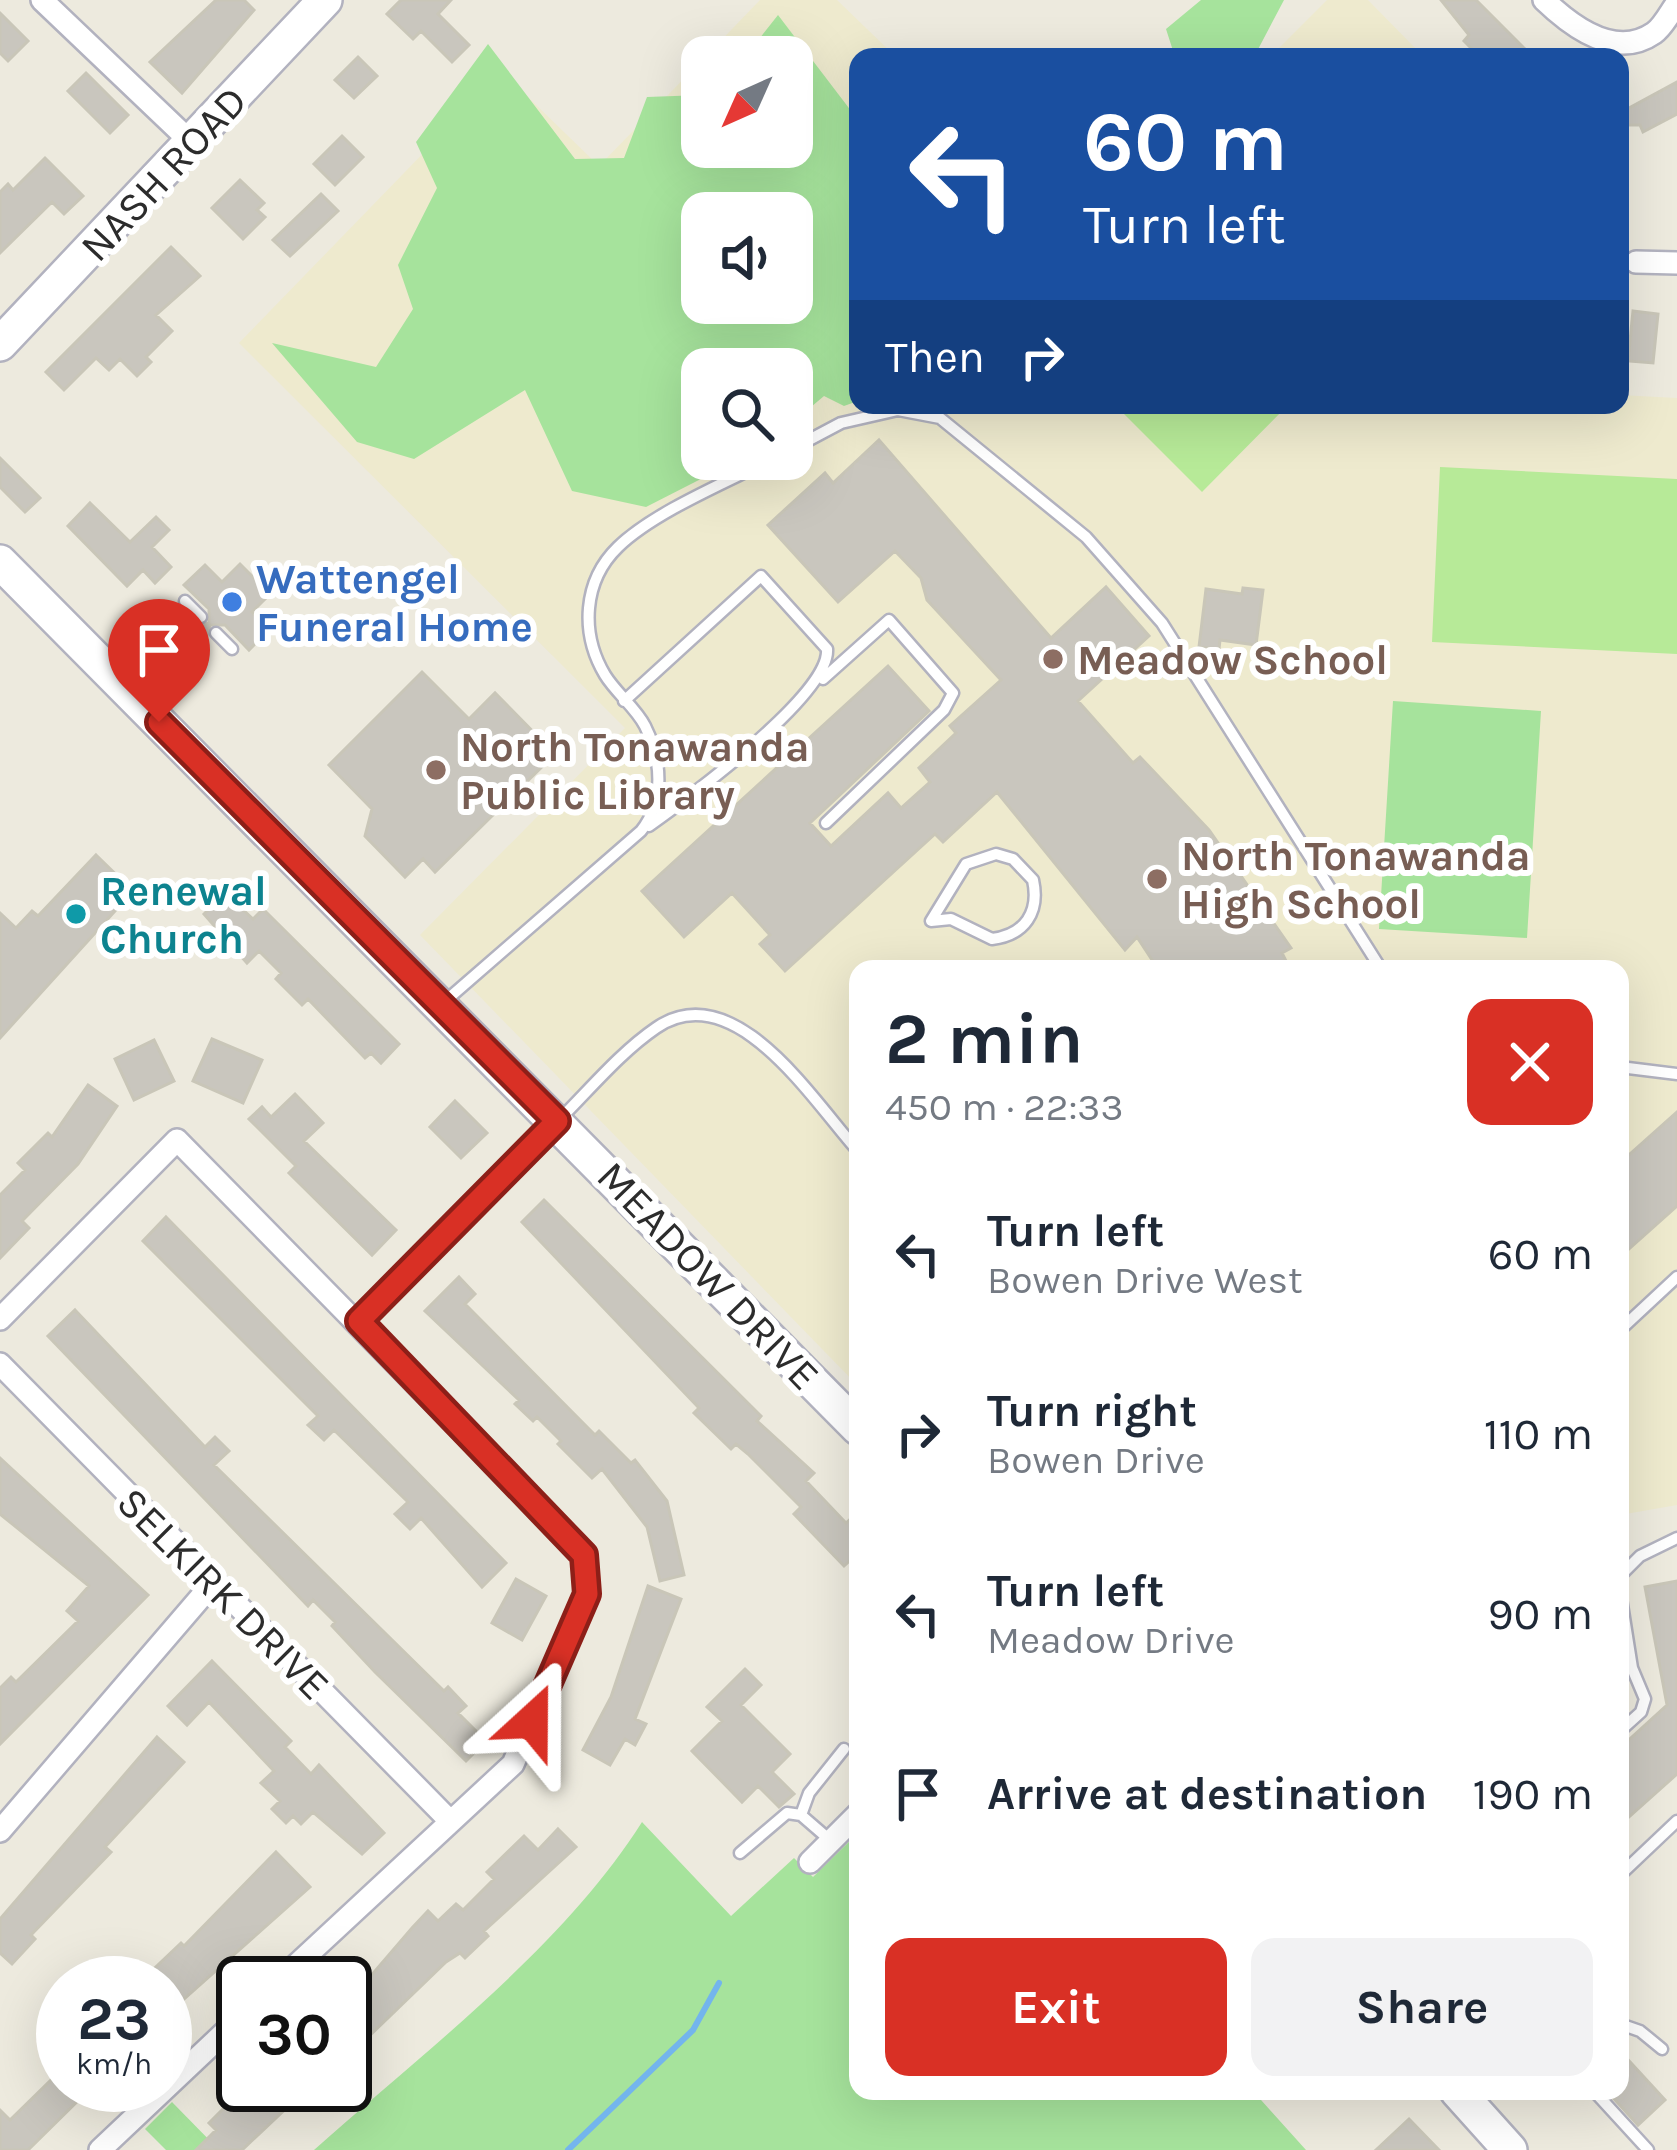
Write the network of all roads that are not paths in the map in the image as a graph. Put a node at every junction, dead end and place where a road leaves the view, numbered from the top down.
1 (42, 0) edge
2 (325, 0) edge
3 (1544, 0) edge
4 (1677, 3) edge
5 (192, 143) junction
6 (1636, 262) dead end
7 (1677, 262) edge
8 (0, 344) edge
9 (880, 414) edge
10 (919, 414) edge
11 (813, 438) edge
12 (733, 480) edge
13 (0, 562) edge
14 (185, 602) dead end
15 (201, 617) dead end
16 (216, 633) dead end
17 (232, 649) dead end
18 (818, 684) junction
19 (624, 701) junction
20 (826, 823) dead end
21 (641, 831) junction
22 (932, 921) joint
23 (1375, 960) edge
24 (441, 1005) junction
25 (1629, 1068) edge
26 (1677, 1074) edge
27 (557, 1121) junction
28 (849, 1141) edge
29 (1677, 1277) edge
30 (0, 1318) edge
31 (359, 1321) junction
32 (1629, 1322) edge
33 (0, 1364) edge
34 (849, 1419) edge
35 (1677, 1538) edge
36 (1629, 1567) edge
37 (212, 1583) junction
38 (1629, 1649) edge
39 (1629, 1723) edge
40 (844, 1749) dead end
41 (801, 1815) junction
42 (450, 1821) junction
43 (1677, 1821) edge
44 (849, 1823) edge
45 (0, 1831) edge
46 (831, 1840) junction
47 (740, 1853) dead end
48 (810, 1862) dead end
49 (1629, 1866) edge
50 (307, 1956) edge
51 (1629, 2027) edge
52 (216, 2040) edge
53 (1662, 2049) dead end
54 (1465, 2100) edge
55 (1602, 2100) edge
56 (100, 2150) edge
57 (1510, 2150) edge
58 (1648, 2150) edge

1 - 5 street
2 - 5 street, NASH ROAD
3 - 4 street
5 - 8 street, NASH ROAD
6 - 7 street
9 - 11 lane
10 - 23 lane
12 - 19 lane
13 - 24 street, MEADOW DRIVE
14 - 15 lane
16 - 17 lane
18 - 19 lane
18 - 20 lane
18 - 21 lane
19 - 21 lane
21 - 24 lane
22 - 22 lane
24 - 27 street, MEADOW DRIVE
25 - 26 lane
27 - 28 lane
27 - 31 street
27 - 34 street, MEADOW DRIVE
29 - 32 lane
30 - 31 street
31 - 42 street
33 - 37 street, SELKIRK DRIVE
35 - 36 lane
37 - 42 street, SELKIRK DRIVE
37 - 45 street
38 - 39 lane
40 - 41 lane
41 - 46 lane
41 - 47 lane
42 - 50 street
43 - 49 lane
44 - 46 street
46 - 48 street
51 - 53 lane
52 - 56 street
54 - 57 street
55 - 58 lane

